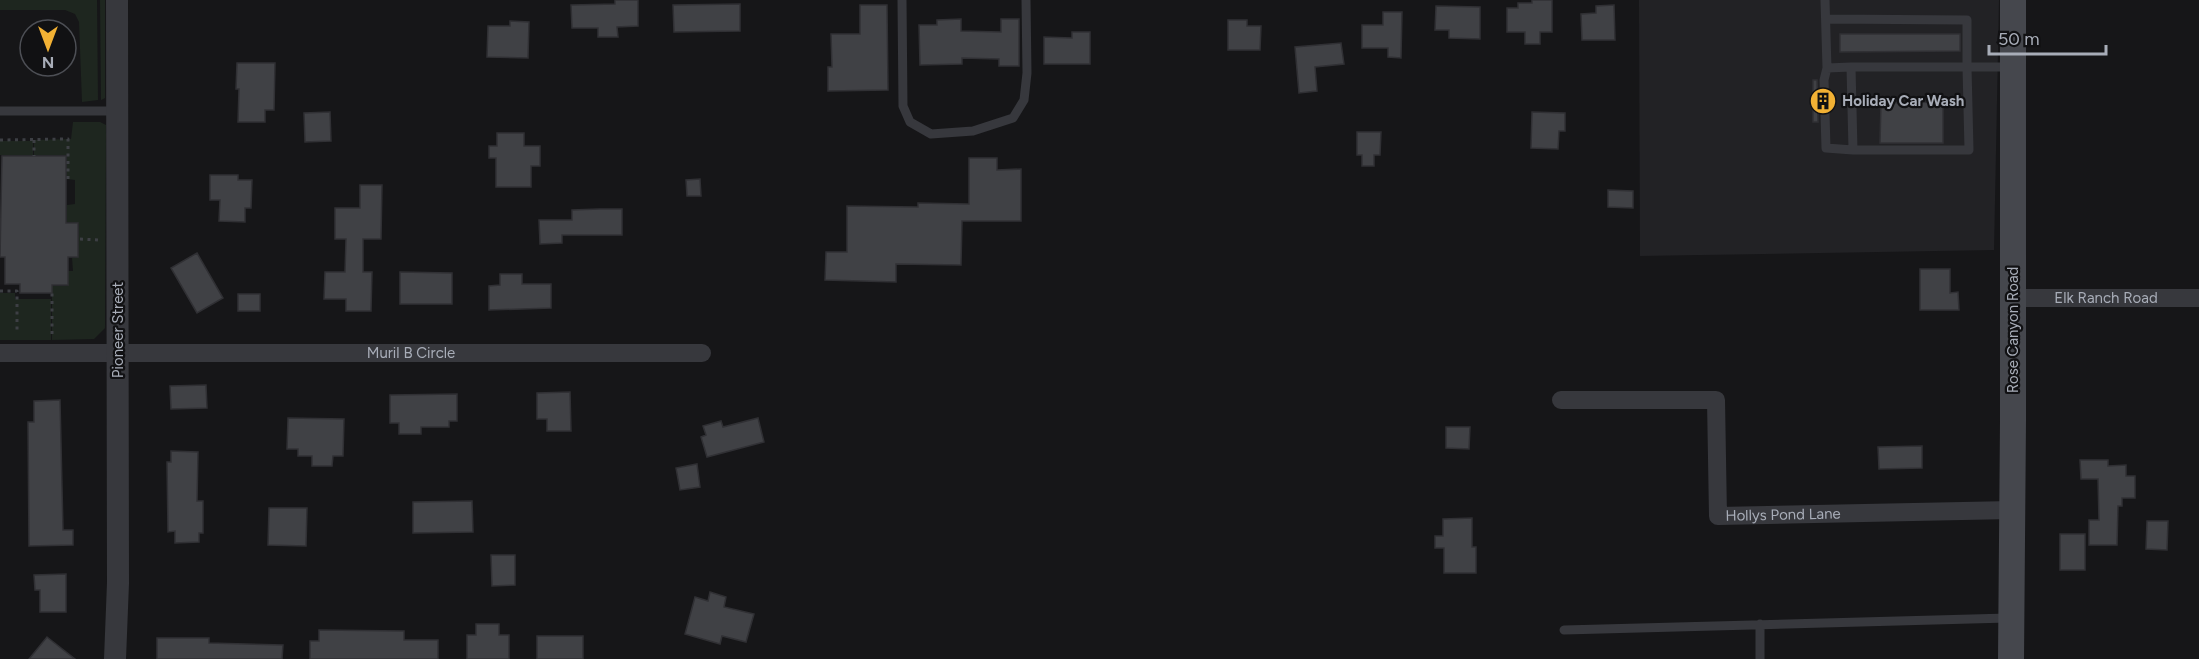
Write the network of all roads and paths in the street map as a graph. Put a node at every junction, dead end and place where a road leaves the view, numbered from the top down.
1 (117, 0) edge
2 (902, 0) edge
3 (1026, 0) edge
4 (1825, 0) edge
5 (2013, 0) edge
6 (1826, 19) junction
7 (1967, 67) junction
8 (1827, 68) junction
9 (1851, 68) junction
10 (2012, 68) junction
11 (0, 111) edge
12 (117, 111) junction
13 (0, 140) edge
14 (34, 140) junction
15 (1853, 150) junction
16 (34, 156) dead end
17 (68, 180) dead end
18 (80, 239) dead end
19 (99, 240) dead end
20 (0, 291) edge
21 (52, 294) dead end
22 (2013, 298) junction
23 (2199, 298) edge
24 (17, 334) dead end
25 (52, 334) dead end
26 (118, 352) junction
27 (702, 352) dead end
28 (0, 353) edge
29 (1561, 400) dead end
30 (2012, 510) junction
31 (2011, 618) junction
32 (1760, 624) junction
33 (1564, 630) dead end
34 (115, 659) edge
35 (1760, 659) edge
36 (2011, 659) edge

1 - 12 street, Pioneer Street
2 - 3 lane
4 - 6 lane
5 - 10 main road, Rose Canyon Road
6 - 7 lane
6 - 8 lane
7 - 9 lane
7 - 10 lane
7 - 15 lane
8 - 9 lane
8 - 15 lane
9 - 15 lane
10 - 22 main road, Rose Canyon Road
11 - 12 lane
12 - 26 street, Pioneer Street
13 - 14 path
14 - 16 path
14 - 17 path
18 - 19 path
20 - 24 path
21 - 25 path
22 - 23 street, Elk Ranch Road
22 - 30 main road, Rose Canyon Road
26 - 27 street, Muril B Circle
26 - 28 street, Muril B Circle
26 - 34 street, Pioneer Street
29 - 30 street, Hollys Pond Lane
30 - 31 main road, Rose Canyon Road
31 - 32 lane
31 - 36 main road, Rose Canyon Road
32 - 33 lane
32 - 35 lane

